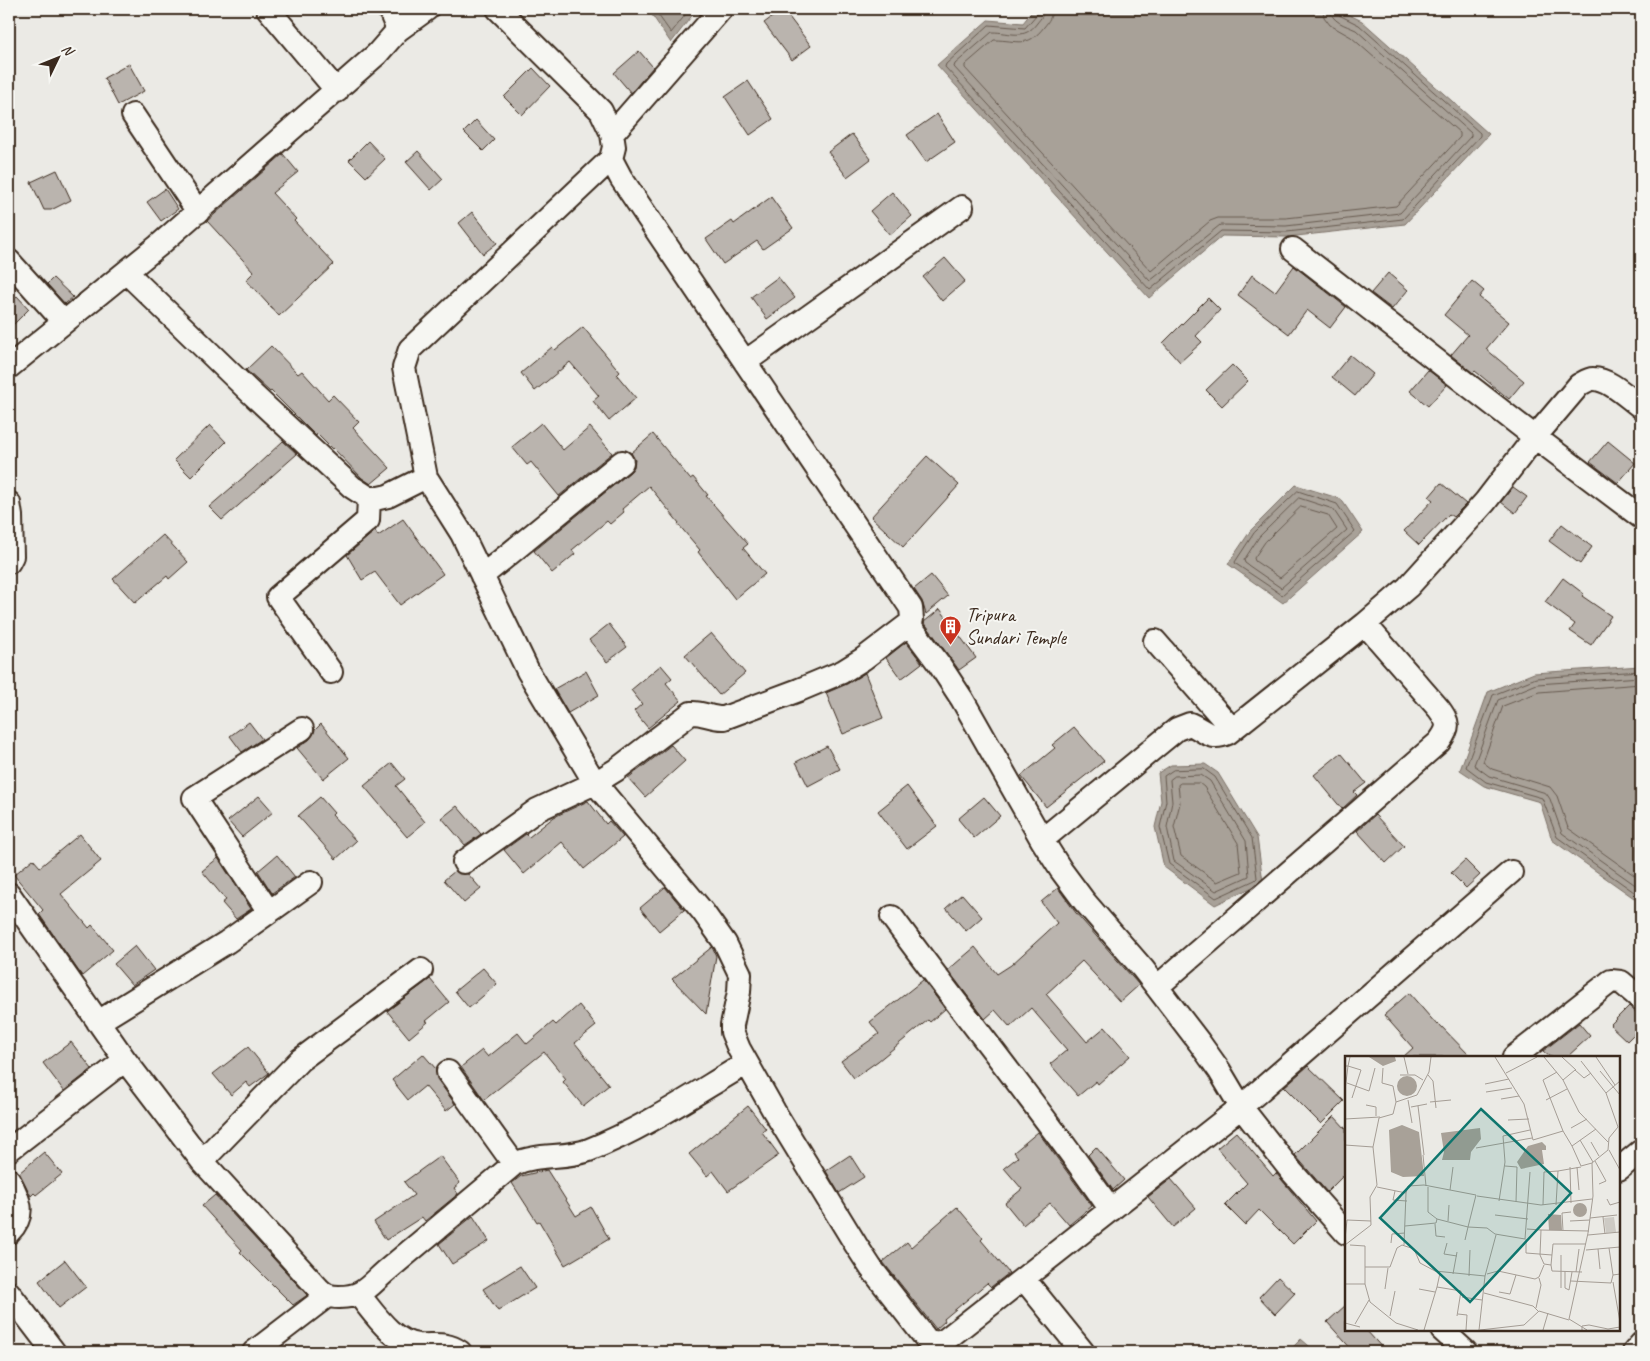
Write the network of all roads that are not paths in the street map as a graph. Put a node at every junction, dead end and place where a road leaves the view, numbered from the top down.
1 (268, 9) edge
2 (389, 9) edge
3 (427, 9) edge
4 (498, 9) edge
5 (721, 9) edge
6 (398, 30) junction
7 (337, 91) junction
8 (133, 115) dead end
9 (612, 134) junction
10 (611, 159) junction
11 (962, 207) dead end
12 (198, 212) junction
13 (1293, 249) dead end
14 (9, 260) edge
15 (126, 272) junction
16 (64, 322) junction
17 (745, 362) junction
18 (9, 367) edge
19 (1641, 407) edge
20 (1535, 437) junction
21 (622, 462) dead end
22 (426, 477) junction
23 (369, 498) junction
24 (9, 503) edge
25 (1641, 517) edge
26 (9, 562) edge
27 (482, 576) junction
28 (910, 624) junction
29 (1365, 624) junction
30 (1155, 641) dead end
31 (331, 672) dead end
32 (302, 729) dead end
33 (1232, 729) junction
34 (595, 783) junction
35 (1042, 840) junction
36 (464, 862) dead end
37 (1511, 872) dead end
38 (311, 882) dead end
39 (10, 898) edge
40 (269, 912) junction
41 (892, 917) dead end
42 (422, 970) dead end
43 (1157, 987) junction
44 (1641, 999) edge
45 (98, 1022) junction
46 (1515, 1056) edge
47 (125, 1060) junction
48 (747, 1063) junction
49 (448, 1072) dead end
50 (1241, 1107) junction
51 (9, 1150) edge
52 (1641, 1151) edge
53 (202, 1161) junction
54 (514, 1164) junction
55 (1620, 1168) edge
56 (9, 1180) edge
57 (1110, 1210) junction
58 (1343, 1223) edge
59 (9, 1232) edge
60 (1024, 1279) junction
61 (9, 1293) edge
62 (359, 1295) junction
63 (327, 1296) junction
64 (1443, 1331) edge
65 (1641, 1344) edge
66 (936, 1348) edge
67 (54, 1352) edge
68 (254, 1352) edge
69 (460, 1352) edge
70 (1083, 1352) edge
71 (1466, 1352) edge
72 (1634, 1352) edge

1 - 7 street
2 - 6 street
3 - 6 street
4 - 9 street
5 - 9 street
6 - 7 street
7 - 12 street
8 - 12 street
9 - 10 street
10 - 17 street
10 - 22 street
11 - 17 street
12 - 15 street
13 - 20 street
14 - 16 street
15 - 16 street
15 - 23 street
16 - 18 street
17 - 28 street
19 - 20 street
20 - 25 street
20 - 29 street
21 - 27 street
22 - 23 street
22 - 27 street
23 - 31 street
24 - 26 street
27 - 34 street
28 - 34 street
28 - 35 street
29 - 33 street
29 - 43 street
30 - 33 street
32 - 40 street
33 - 35 street
34 - 36 street
34 - 48 street
35 - 43 street
37 - 50 street
38 - 40 street
39 - 45 street
40 - 45 street
41 - 57 street
42 - 53 street
43 - 50 street
44 - 46 street
45 - 47 street
47 - 51 street
47 - 53 street
48 - 54 street
48 - 66 street
49 - 54 street
50 - 57 street
50 - 58 street
52 - 55 street
53 - 63 street
54 - 62 street
56 - 59 street
57 - 60 street
60 - 66 street
60 - 70 street
61 - 67 street
62 - 63 street
62 - 69 street
63 - 68 street
64 - 71 street
65 - 72 street

